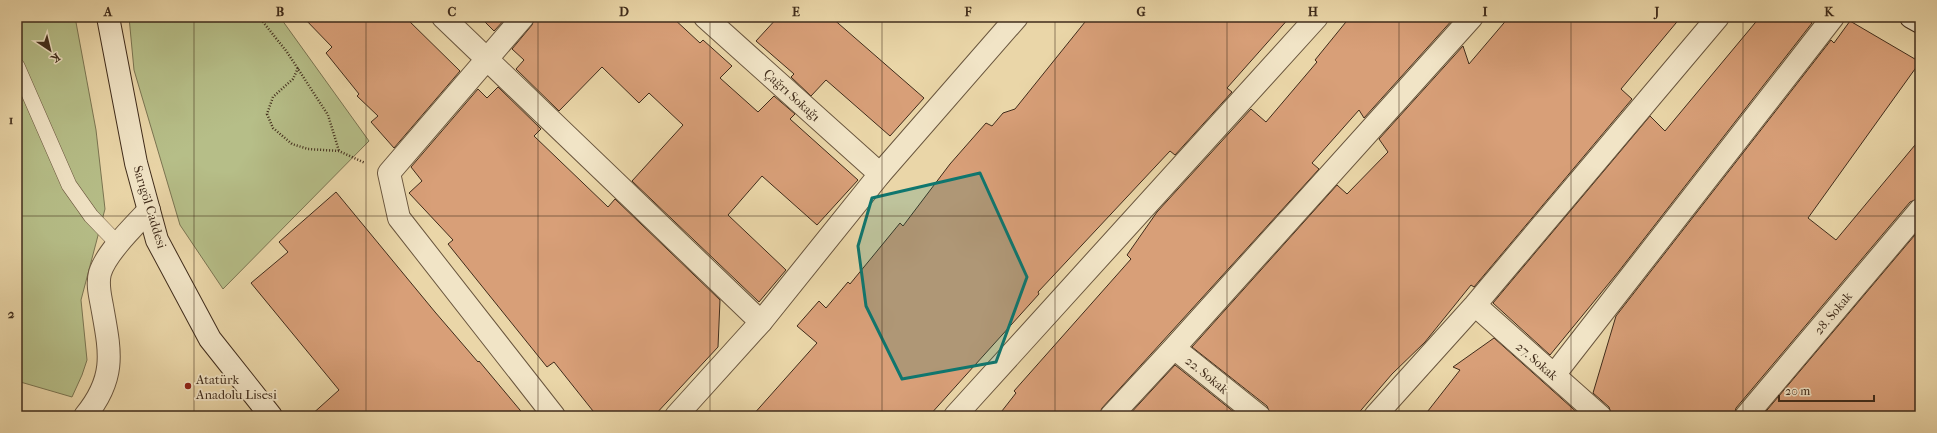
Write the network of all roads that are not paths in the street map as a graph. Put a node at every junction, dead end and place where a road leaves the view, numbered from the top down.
1 (108, 17) edge
2 (443, 17) edge
3 (523, 17) edge
4 (705, 17) edge
5 (1017, 17) edge
6 (1317, 17) edge
7 (1472, 17) edge
8 (1718, 17) edge
9 (1833, 17) edge
10 (1911, 17) edge
11 (1920, 22) edge
12 (488, 59) junction
13 (17, 66) edge
14 (880, 174) junction
15 (149, 210) junction
16 (1920, 210) edge
17 (118, 244) junction
18 (1475, 305) junction
19 (761, 322) junction
20 (1174, 348) junction
21 (1554, 375) junction
22 (86, 416) edge
23 (271, 416) edge
24 (554, 416) edge
25 (676, 416) edge
26 (955, 416) edge
27 (1111, 416) edge
28 (1259, 416) edge
29 (1375, 416) edge
30 (1600, 416) edge
31 (1746, 416) edge

1 - 15 street, Sarıgöl Caddesi
2 - 12 street
3 - 12 street
4 - 14 street, Çağrı Sokağı
5 - 14 street
6 - 26 street
7 - 20 street
8 - 18 street
9 - 21 street
10 - 11 street
12 - 19 street
12 - 24 street
13 - 17 lane
14 - 19 street
15 - 17 street
15 - 23 street, Sarıgöl Caddesi
16 - 31 street, 28. Sokak
17 - 22 street
18 - 21 street, 27. Sokak
18 - 29 street
19 - 25 street
20 - 27 street
20 - 28 street, 22. Sokak
21 - 30 street, 27. Sokak

